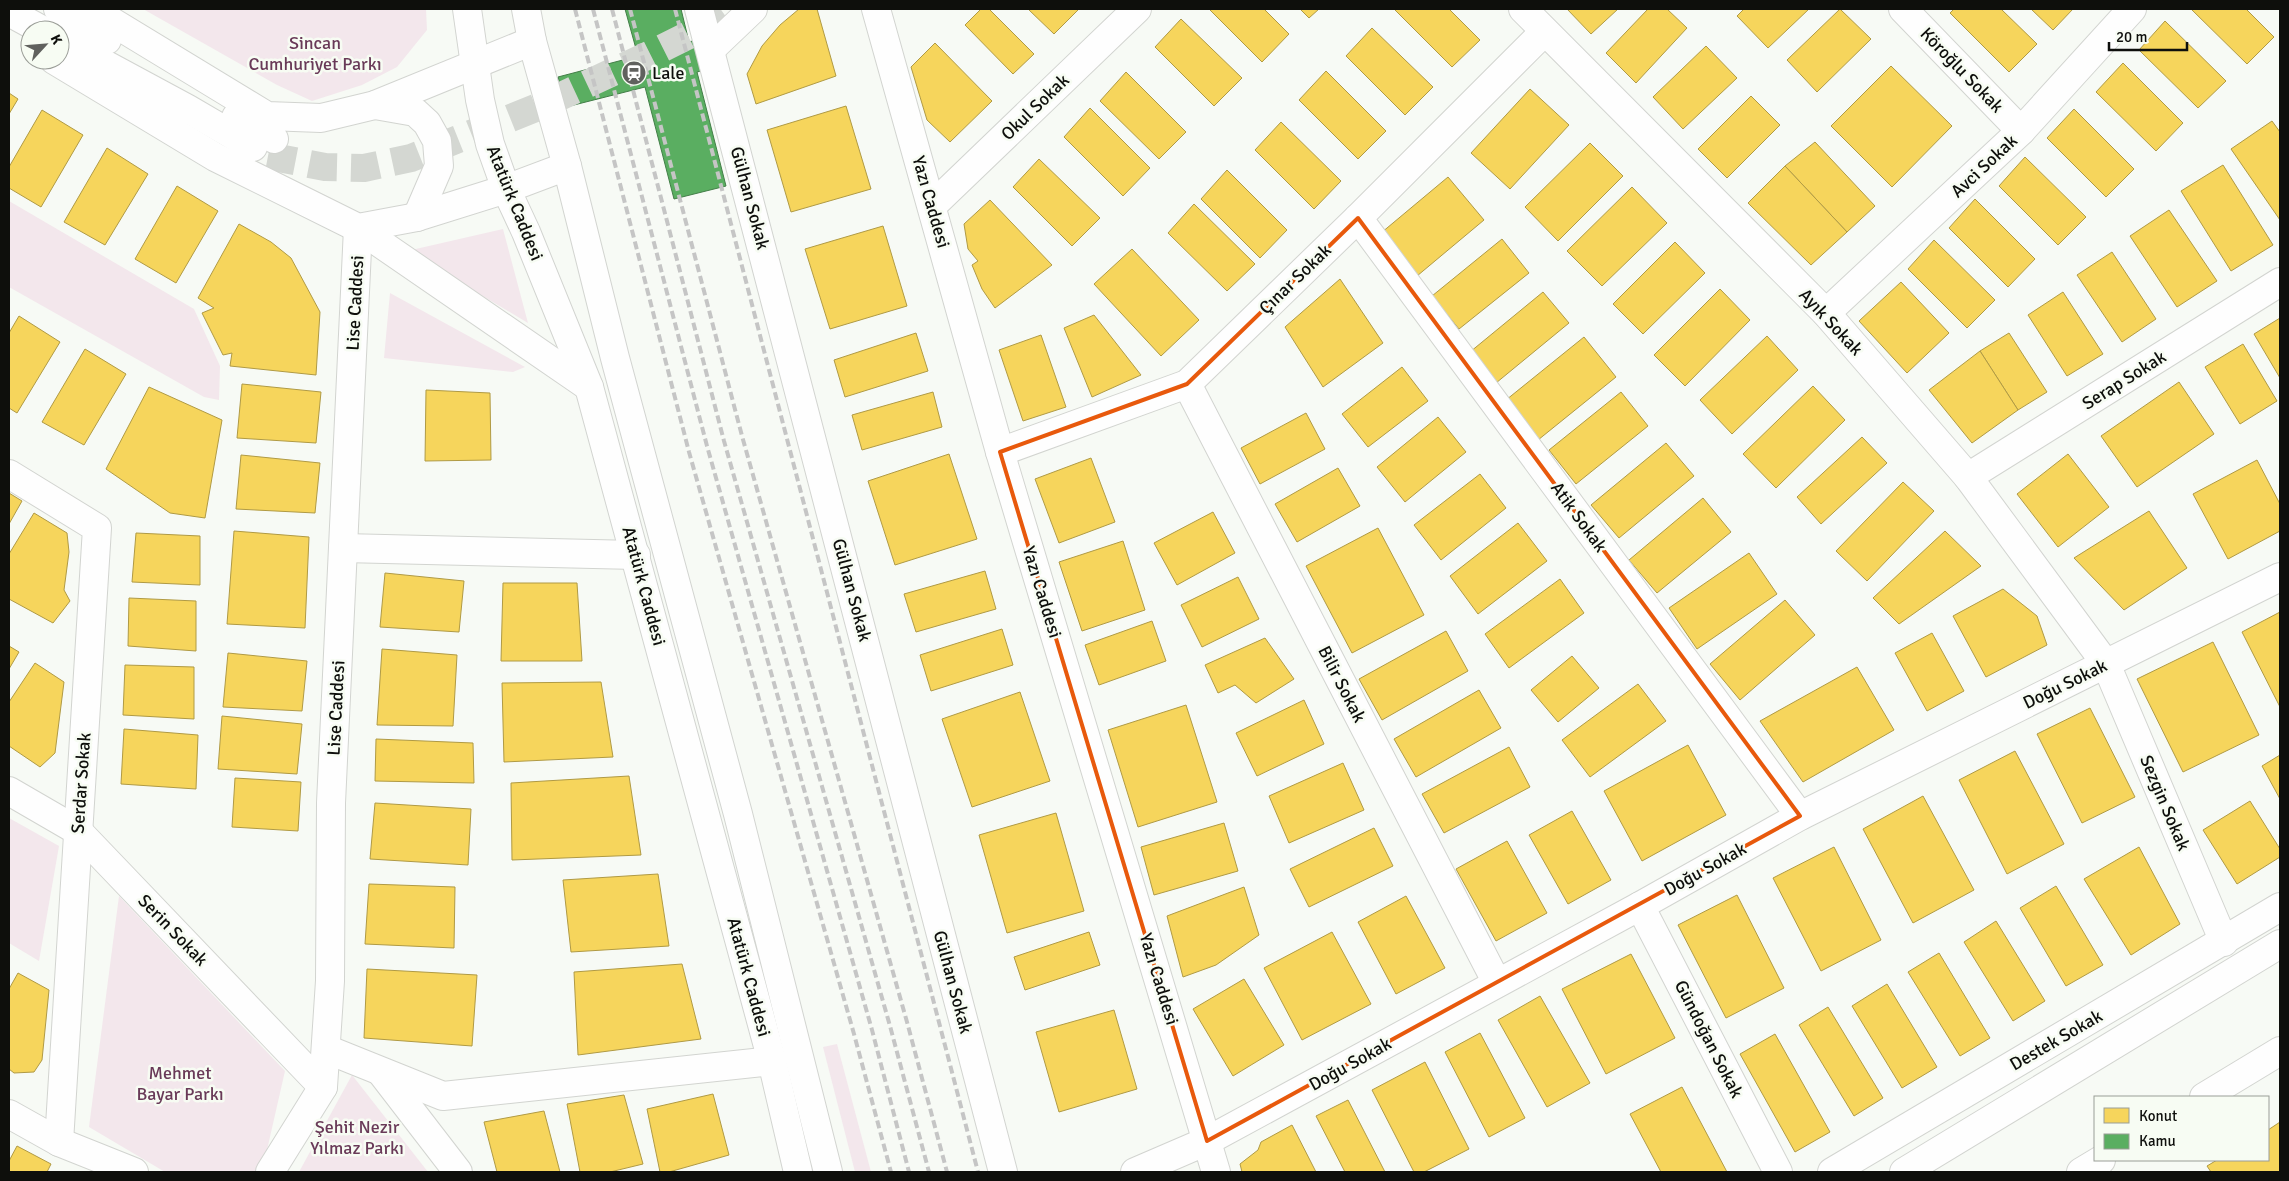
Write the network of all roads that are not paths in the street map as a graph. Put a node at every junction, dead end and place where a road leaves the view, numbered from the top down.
1 (58, 9) edge
2 (91, 9) edge
3 (467, 9) edge
4 (526, 9) edge
5 (699, 9) edge
6 (753, 9) edge
7 (876, 9) edge
8 (1137, 9) edge
9 (1523, 9) edge
10 (1903, 9) edge
11 (2132, 9) edge
12 (9, 12) edge
13 (24, 20) edge
14 (1544, 32) junction
15 (9, 33) edge
16 (20, 40) edge
17 (532, 41) junction
18 (70, 45) edge
19 (711, 49) junction
20 (475, 63) junction
21 (70, 70) edge
22 (375, 105) junction
23 (2021, 131) junction
24 (567, 166) junction
25 (506, 189) junction
26 (932, 206) junction
27 (417, 218) junction
28 (1358, 218) junction
29 (358, 228) junction
30 (2280, 282) edge
31 (1826, 313) junction
32 (1187, 384) junction
33 (589, 387) junction
34 (1000, 452) junction
35 (9, 474) edge
36 (1968, 477) junction
37 (343, 548) junction
38 (636, 554) junction
39 (2280, 577) edge
40 (2106, 664) junction
41 (9, 791) edge
42 (1800, 816) junction
43 (78, 831) junction
44 (1640, 906) junction
45 (2280, 907) edge
46 (2224, 942) junction
47 (2280, 944) edge
48 (1497, 983) junction
49 (326, 1049) junction
50 (2280, 1051) edge
51 (772, 1061) junction
52 (380, 1071) junction
53 (324, 1087) junction
54 (2206, 1096) edge
55 (9, 1114) edge
56 (1207, 1141) junction
57 (59, 1142) junction
58 (2099, 1161) edge
59 (134, 1172) edge
60 (270, 1172) edge
61 (458, 1172) edge
62 (798, 1172) edge
63 (828, 1172) edge
64 (1003, 1172) edge
65 (1135, 1172) edge
66 (1216, 1172) edge
67 (1778, 1172) edge
68 (1832, 1172) edge
69 (1904, 1172) edge
70 (2080, 1172) edge

1 - 18 street
2 - 22 street
3 - 20 street, Atatürk Caddesi
4 - 17 street
5 - 19 street, Gülhan Sokak
6 - 19 street
7 - 26 street, Yazı Caddesi
8 - 26 street, Okul Sokak
9 - 14 street, Ayık Sokak
10 - 23 street, Köroğlu Sokak
11 - 23 street, Avci Sokak
12 - 13 street
14 - 28 street, Çınar Sokak
14 - 31 street, Ayık Sokak
15 - 16 street
17 - 20 street
17 - 24 street, Atatürk Caddesi
19 - 64 street, Gülhan Sokak
20 - 22 street
20 - 25 street, Atatürk Caddesi
21 - 29 street
22 - 27 street
23 - 31 street, Avci Sokak
24 - 25 street
24 - 63 street, Atatürk Caddesi
25 - 27 street
25 - 33 street, Atatürk Caddesi
26 - 34 street, Yazı Caddesi
27 - 29 street
28 - 32 street, Çınar Sokak
28 - 42 street, Atik Sokak
29 - 33 street
29 - 37 street, Lise Caddesi
30 - 36 street, Serap Sokak
31 - 36 street, Ayık Sokak
32 - 34 street, Çınar Sokak
32 - 48 street, Bilir Sokak
33 - 38 street, Atatürk Caddesi
34 - 56 street, Yazı Caddesi
35 - 43 street, Serdar Sokak
36 - 40 street, Ayık Sokak
37 - 38 street
37 - 49 street, Lise Caddesi
38 - 51 street, Atatürk Caddesi
39 - 40 street, Doğu Sokak
40 - 42 street, Doğu Sokak
40 - 46 street, Sezgin Sokak
41 - 43 street, Serin Sokak
42 - 44 street, Doğu Sokak
43 - 53 street, Serin Sokak
43 - 57 street, Serdar Sokak
44 - 48 street, Doğu Sokak
44 - 67 street, Gündoğan Sokak
45 - 46 street, Destek Sokak
46 - 68 street, Destek Sokak
47 - 69 street, Destek Sokak
48 - 56 street, Doğu Sokak
49 - 52 street
49 - 53 street, Lise Caddesi
50 - 54 street
51 - 52 street
51 - 62 street, Atatürk Caddesi
52 - 61 street
53 - 60 street, Lise Caddesi
55 - 57 street
56 - 65 street, Doğu Sokak
56 - 66 street, Yazı Caddesi
57 - 59 street
58 - 70 street

